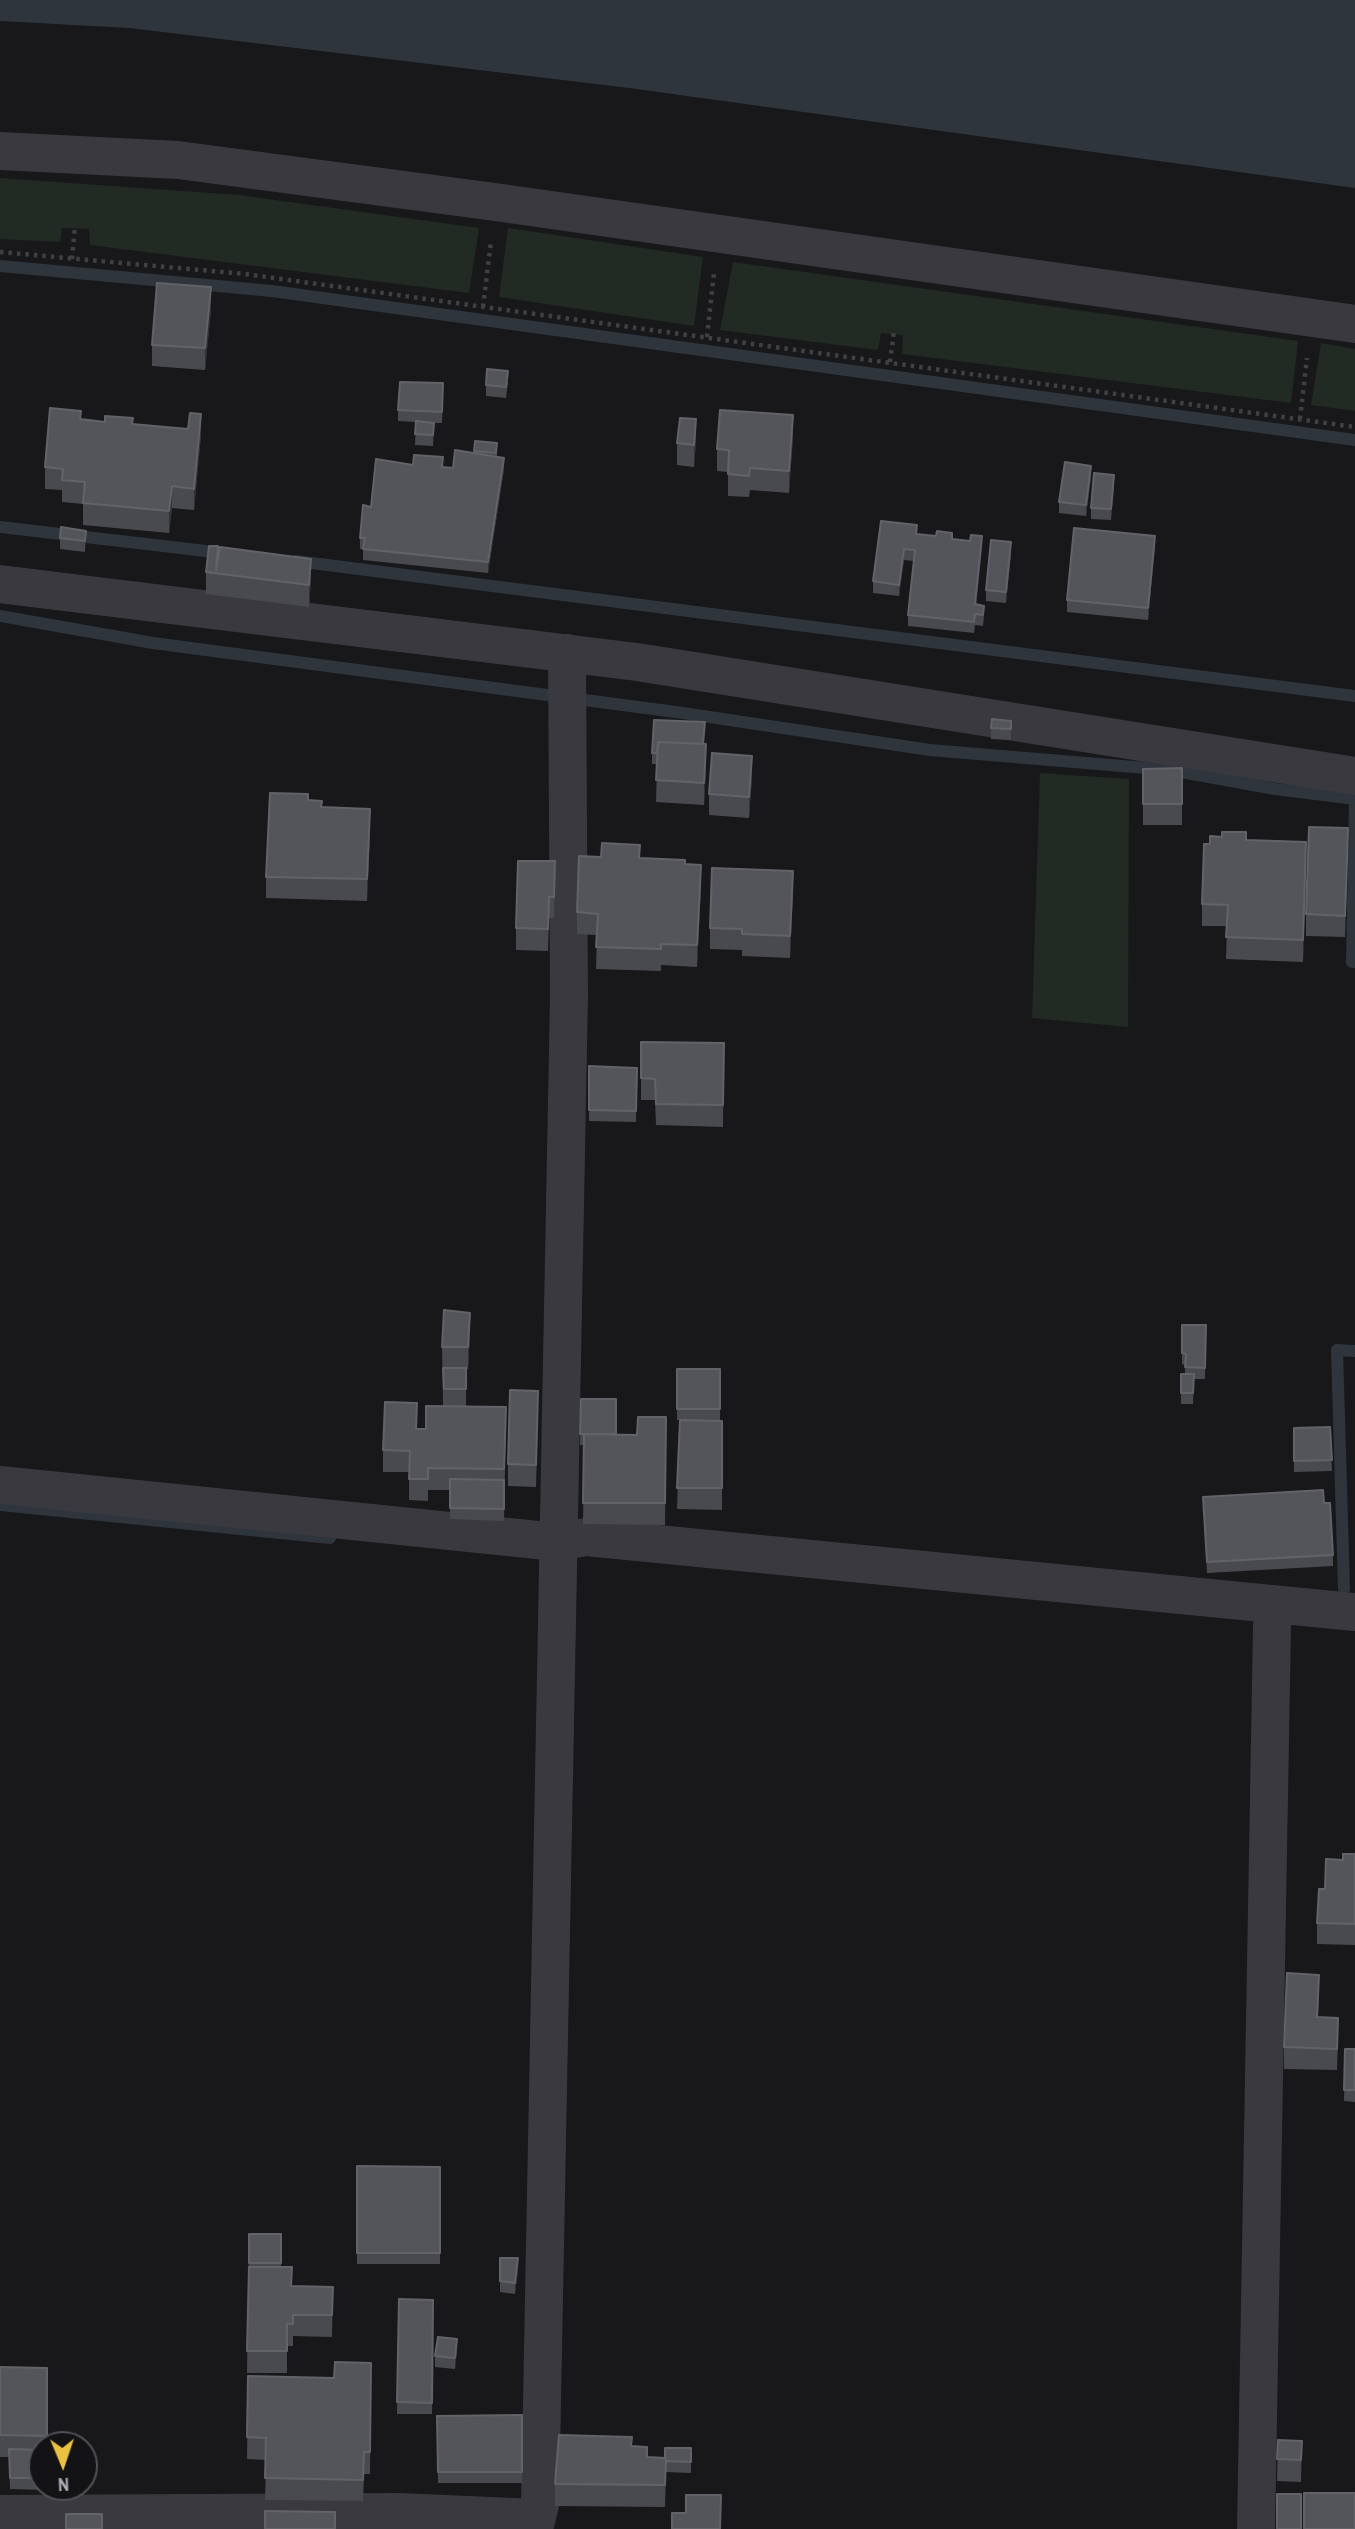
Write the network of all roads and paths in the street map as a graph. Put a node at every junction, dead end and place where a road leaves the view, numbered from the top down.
1 (0, 150) edge
2 (75, 226) dead end
3 (0, 252) edge
4 (489, 253) dead end
5 (72, 259) junction
6 (712, 289) dead end
7 (483, 307) junction
8 (1355, 324) edge
9 (894, 331) dead end
10 (708, 337) junction
11 (890, 362) junction
12 (1306, 367) dead end
13 (1300, 419) junction
14 (1355, 427) edge
15 (0, 584) edge
16 (567, 653) junction
17 (1355, 776) edge
18 (0, 1485) edge
19 (557, 1542) junction
20 (1355, 1612) edge
21 (1272, 1626) dead end
22 (0, 2514) edge
23 (535, 2523) edge
24 (1256, 2529) edge

1 - 8 street
2 - 5 path
3 - 5 path
4 - 7 path
5 - 7 path
6 - 10 path
7 - 10 path
9 - 11 path
10 - 11 path
11 - 13 path
12 - 13 path
13 - 14 path
15 - 16 street
16 - 17 street
16 - 19 street
18 - 19 street
19 - 20 street
19 - 23 street
21 - 24 street
22 - 23 street

